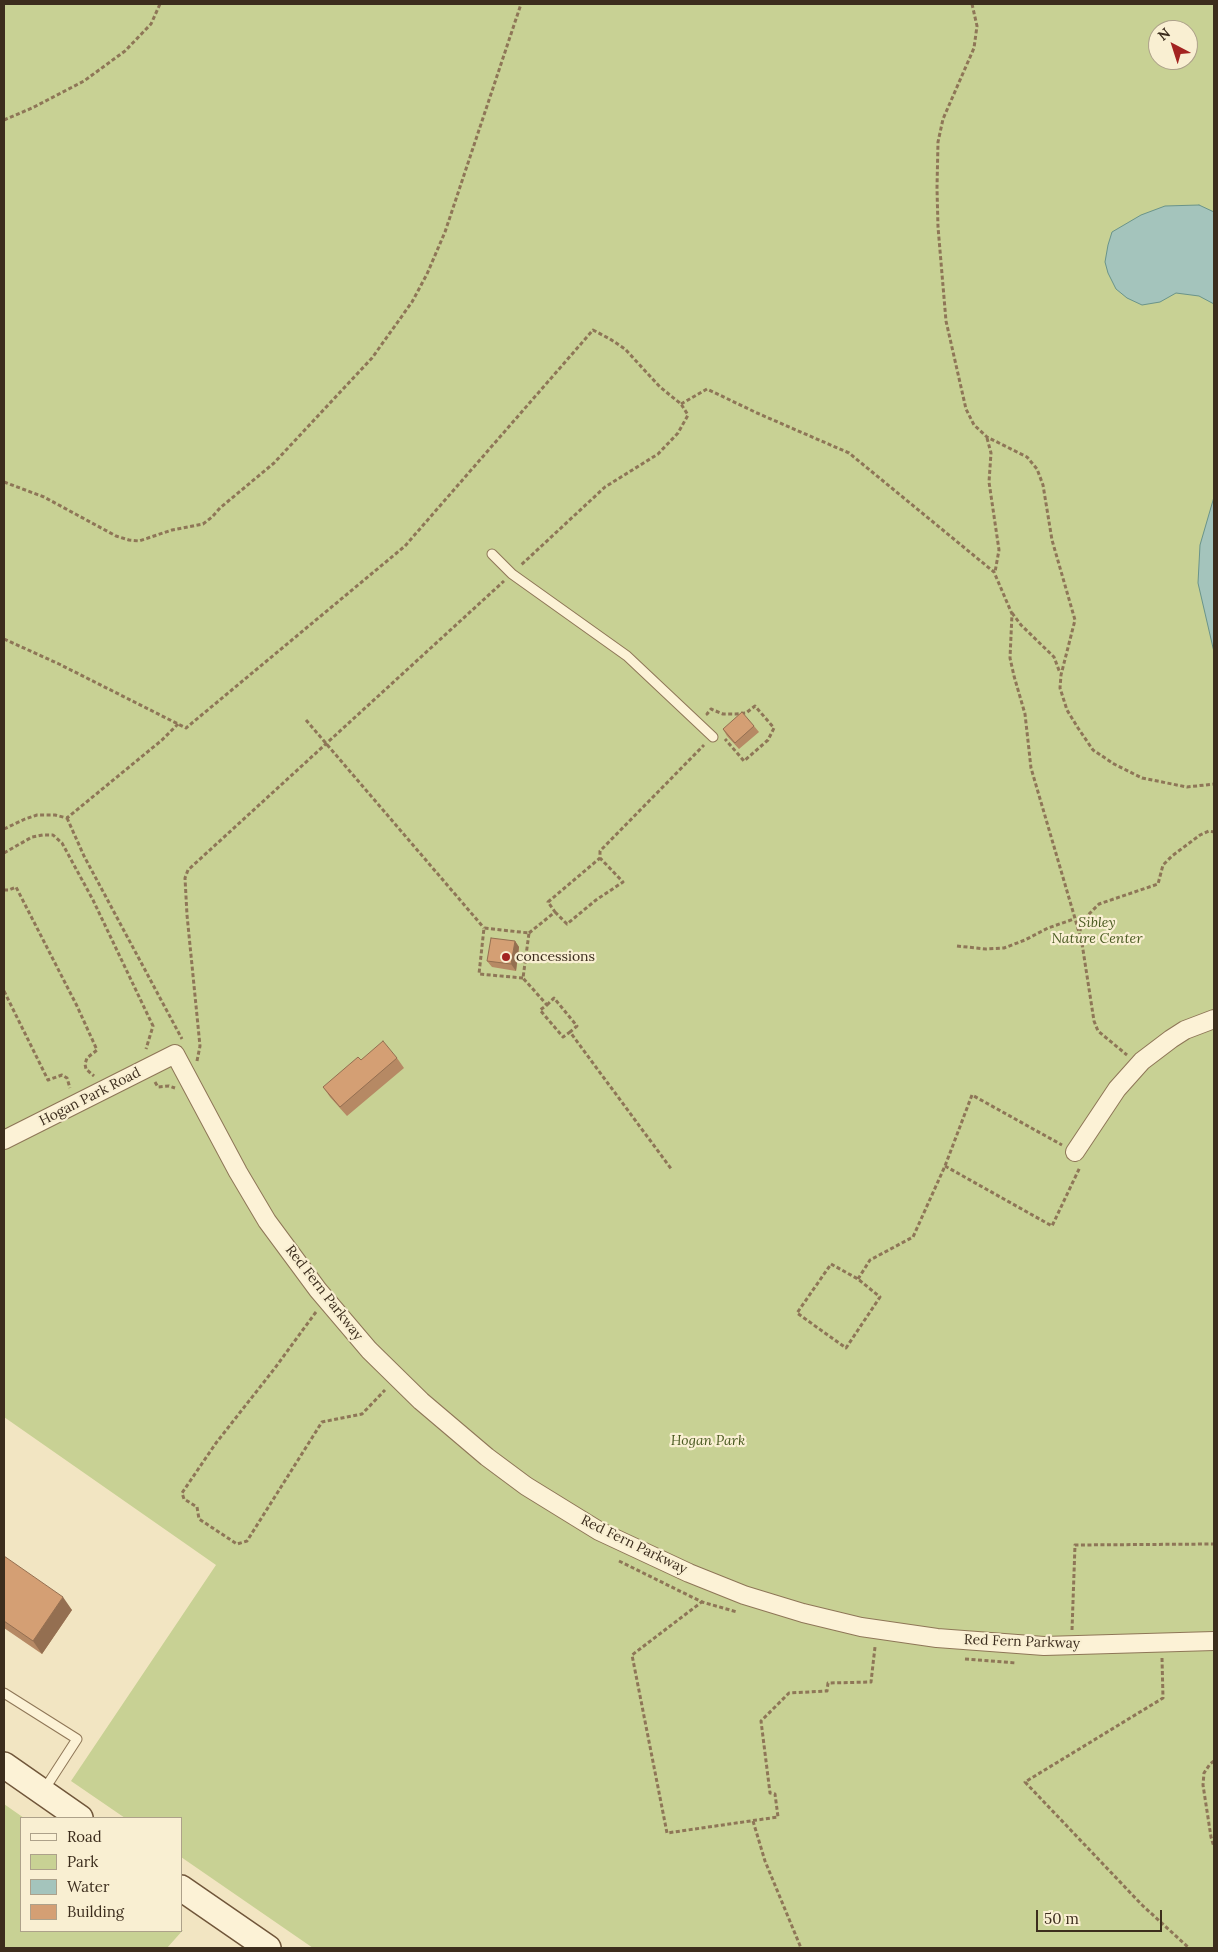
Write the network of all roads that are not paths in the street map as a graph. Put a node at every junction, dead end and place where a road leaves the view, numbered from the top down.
1 (492, 554) dead end
2 (716, 734) road end
3 (1214, 1019) edge
4 (184, 1052) joint
5 (4, 1140) edge
6 (1074, 1154) road end
7 (1214, 1641) edge
8 (4, 1693) edge
9 (4, 1765) edge
10 (42, 1792) junction
11 (79, 1817) edge
12 (182, 1889) edge
13 (268, 1948) edge

1 - 2 lane
3 - 6 street
4 - 5 street, Hogan Park Road
4 - 7 street, Red Fern Parkway
8 - 10 lane
9 - 10 main road
10 - 11 main road
12 - 13 main road

